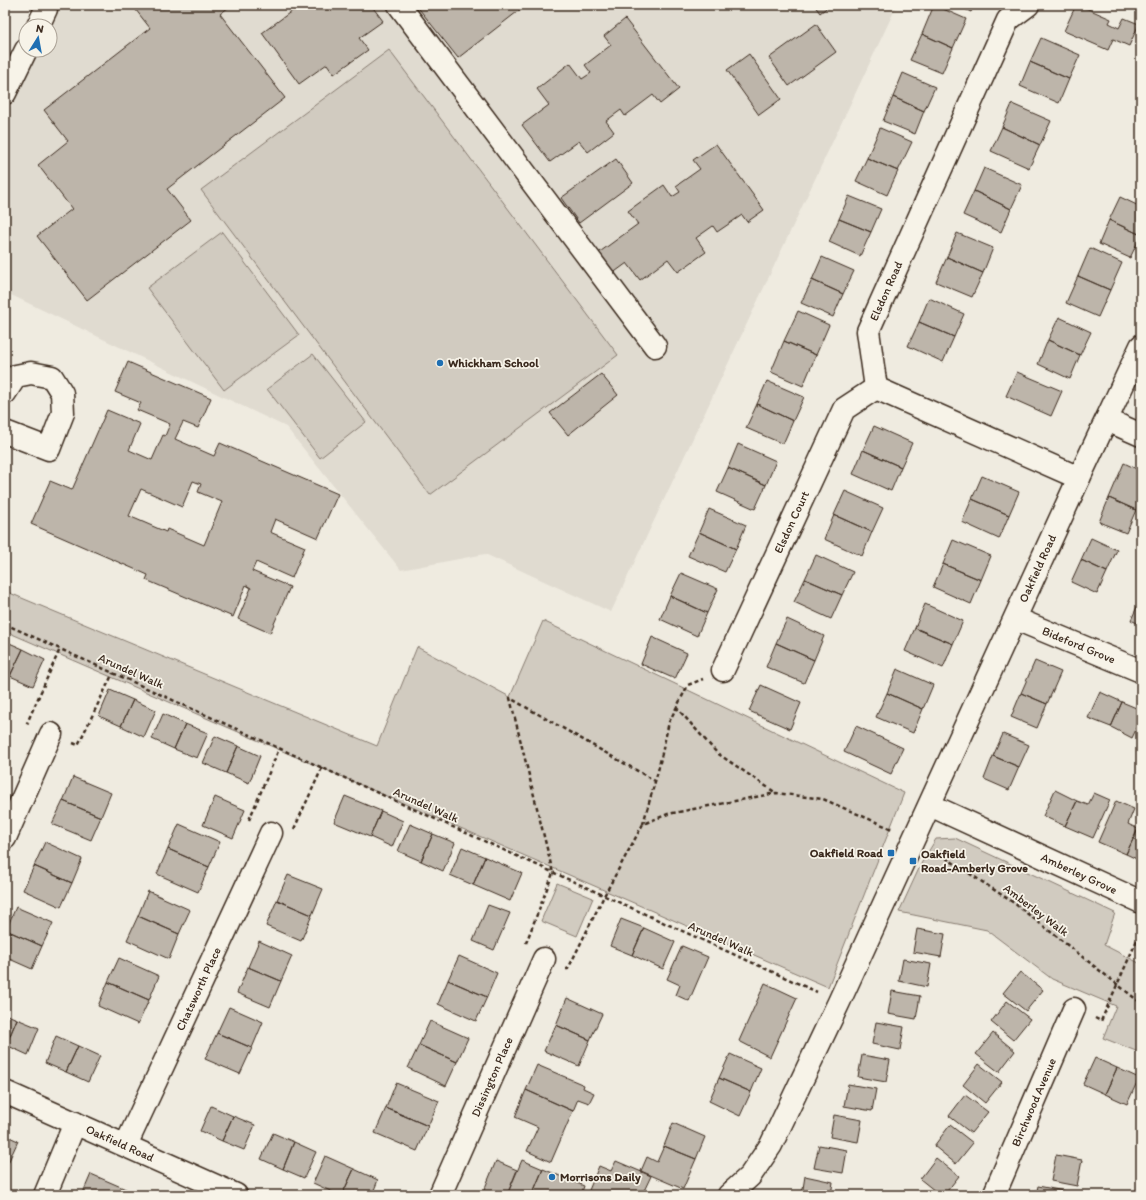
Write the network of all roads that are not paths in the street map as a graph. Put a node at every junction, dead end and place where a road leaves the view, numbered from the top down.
1 (46, 5) edge
2 (399, 5) edge
3 (1028, 5) edge
4 (42, 18) edge
5 (22, 58) edge
6 (5, 93) edge
7 (655, 346) dead end
8 (1141, 346) edge
9 (876, 388) junction
10 (5, 393) edge
11 (1107, 420) junction
12 (5, 432) edge
13 (1141, 436) edge
14 (1079, 478) junction
15 (1016, 619) junction
16 (723, 670) road end
17 (1141, 671) edge
18 (52, 734) road end
19 (930, 806) junction
20 (271, 833) road end
21 (5, 838) edge
22 (1141, 902) edge
23 (544, 959) road end
24 (1074, 1009) dead end
25 (5, 1092) edge
26 (75, 1123) junction
27 (126, 1145) junction
28 (45, 1195) edge
29 (236, 1195) edge
30 (440, 1195) edge
31 (729, 1195) edge
32 (994, 1195) edge

1 - 4 street
2 - 7 street
3 - 9 street, Elsdon Road
5 - 6 street
8 - 11 street, Oakfield Road
9 - 14 street
9 - 16 street, Elsdon Court
10 - 12 street
11 - 13 street
11 - 14 street, Oakfield Road
14 - 15 street, Oakfield Road
15 - 17 street, Bideford Grove
15 - 19 street, Oakfield Road
18 - 21 street
19 - 22 street, Amberley Grove
19 - 31 street, Oakfield Road
20 - 27 street, Chatsworth Place
23 - 30 street, Dissington Place
24 - 32 street, Birchwood Avenue
25 - 26 street, Oakfield Road
26 - 27 street, Oakfield Road
26 - 28 street
27 - 29 street, Oakfield Road

